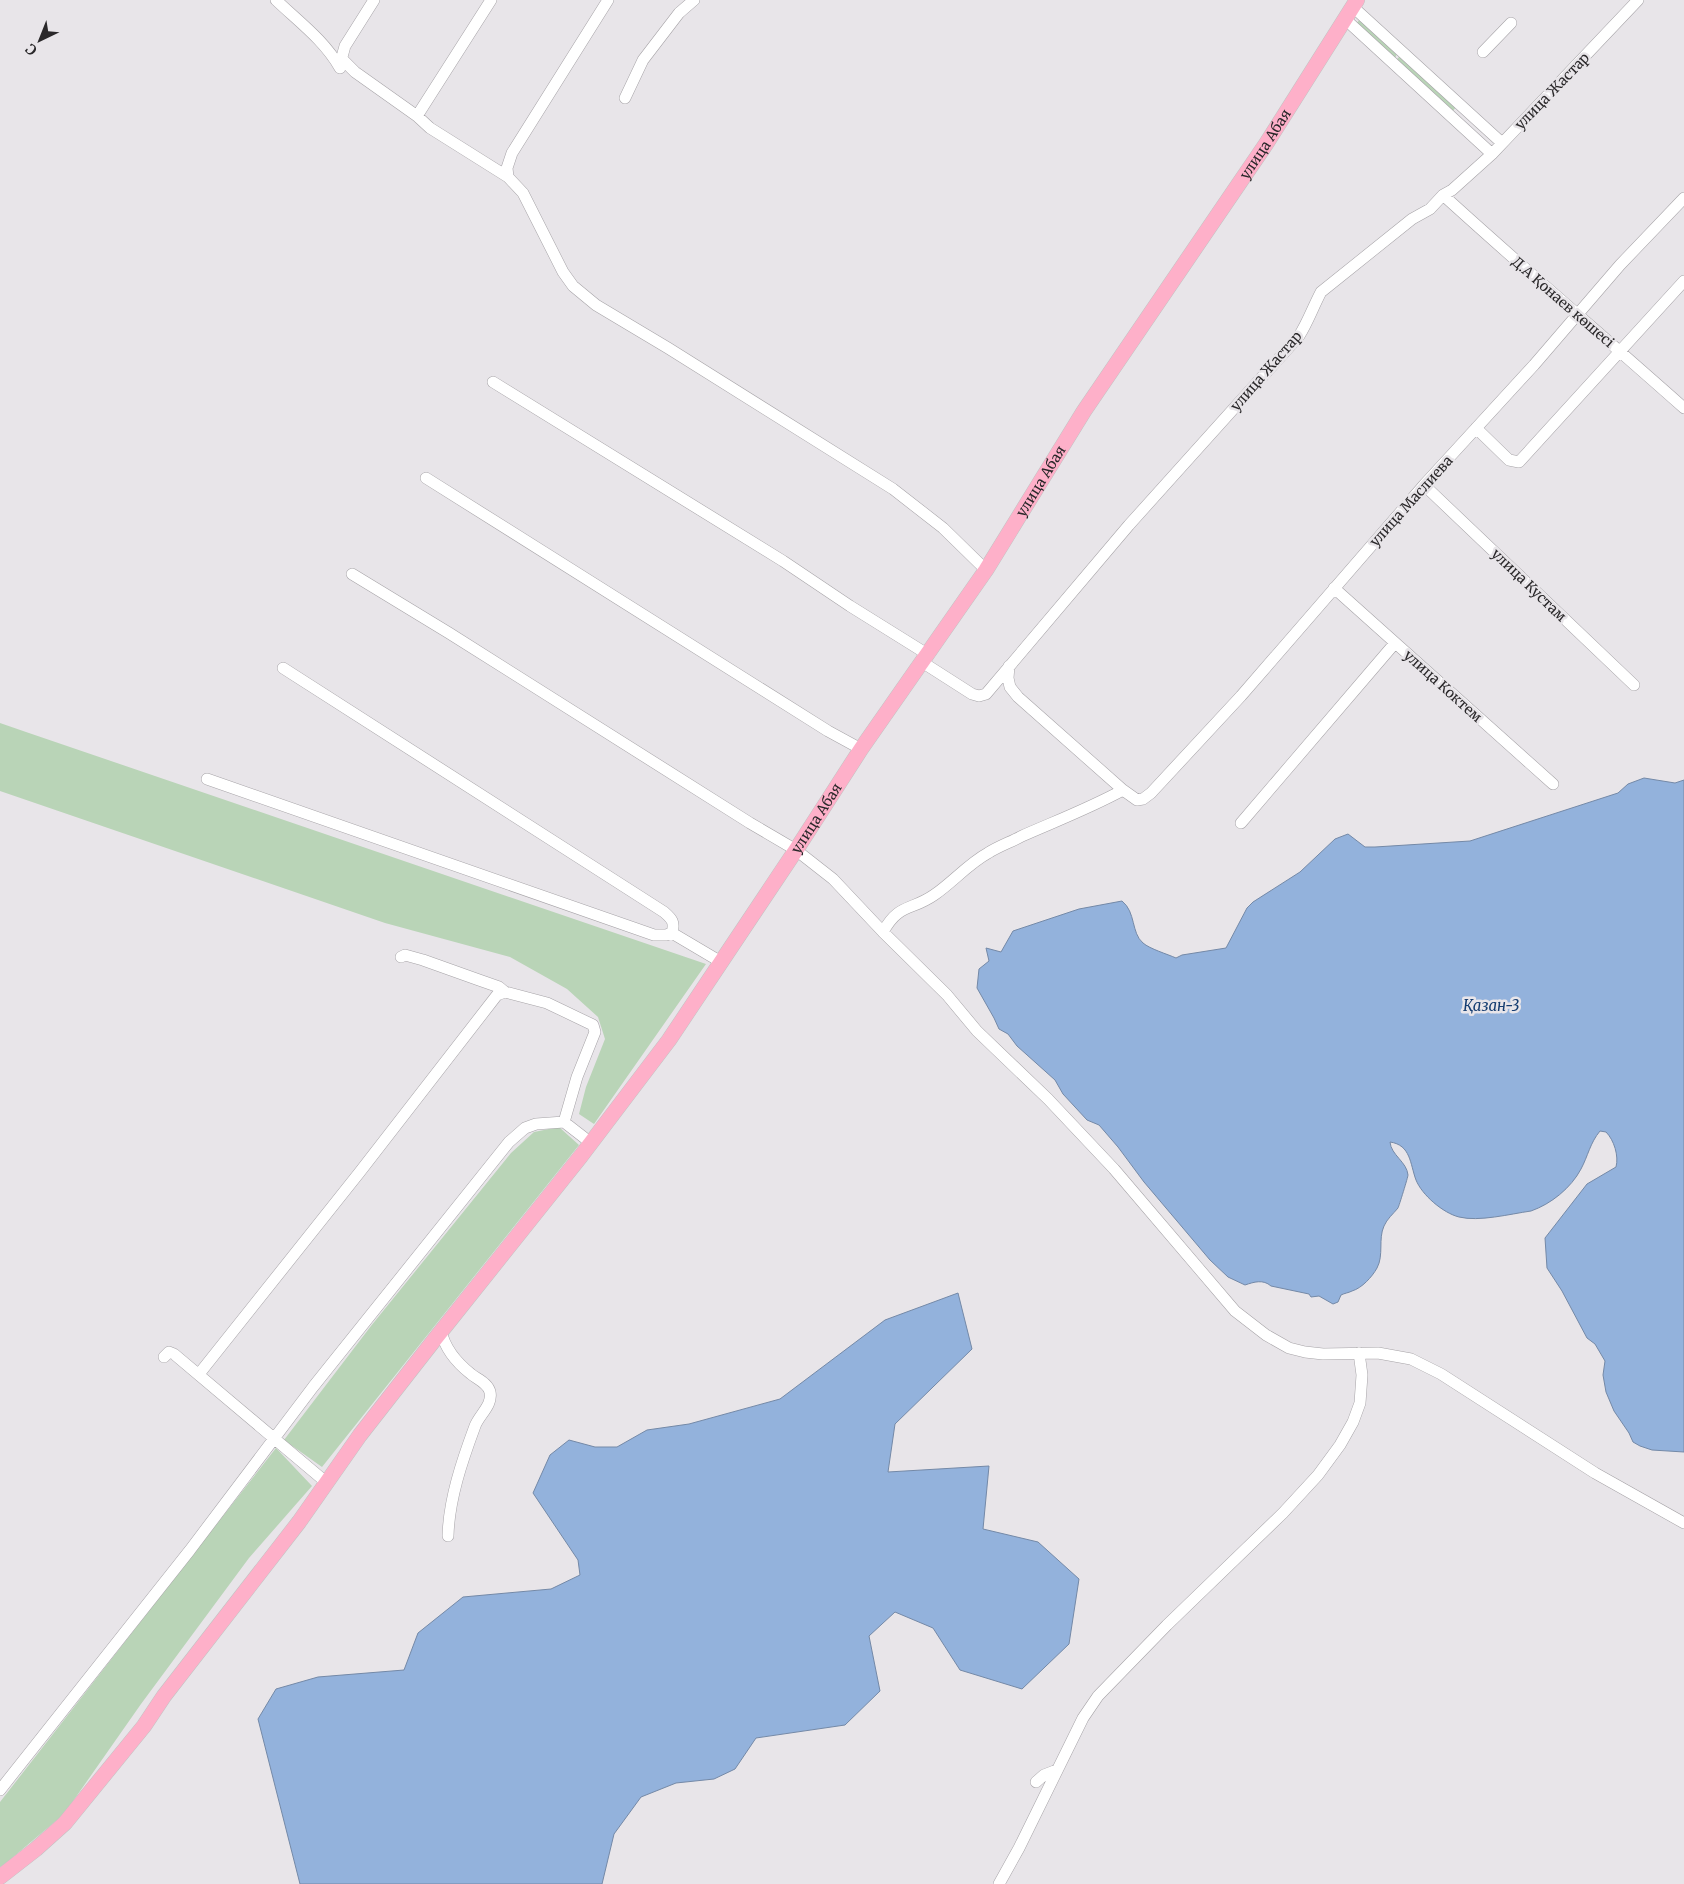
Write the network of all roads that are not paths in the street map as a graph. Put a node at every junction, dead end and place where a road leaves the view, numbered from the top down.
1 (276, 0) edge
2 (374, 0) edge
3 (491, 0) edge
4 (608, 0) edge
5 (694, 0) edge
6 (1638, 0) edge
7 (1352, 9) edge
8 (1511, 23) dead end
9 (1484, 52) dead end
10 (341, 58) junction
11 (625, 98) dead end
12 (417, 116) junction
13 (1502, 143) junction
14 (1492, 154) junction
15 (508, 177) junction
16 (1443, 195) junction
17 (1684, 198) edge
18 (1684, 282) edge
19 (1578, 313) junction
20 (1619, 350) junction
21 (493, 382) dead end
22 (1684, 408) edge
23 (1476, 428) junction
24 (426, 478) dead end
25 (1424, 485) junction
26 (986, 570) junction
27 (352, 574) dead end
28 (1334, 588) junction
29 (1395, 643) junction
30 (924, 658) junction
31 (1009, 666) junction
32 (283, 668) dead end
33 (1634, 685) dead end
34 (861, 749) junction
35 (207, 779) dead end
36 (1552, 784) dead end
37 (1123, 790) junction
38 (1240, 823) dead end
39 (796, 850) junction
40 (883, 932) junction
41 (672, 933) junction
42 (401, 957) dead end
43 (721, 962) junction
44 (505, 992) junction
45 (564, 1122) junction
46 (591, 1143) junction
47 (441, 1331) junction
48 (1359, 1353) junction
49 (164, 1357) dead end
50 (199, 1374) junction
51 (275, 1439) junction
52 (327, 1483) junction
53 (1684, 1523) edge
54 (448, 1536) dead end
55 (1057, 1770) junction
56 (1036, 1782) dead end
57 (0, 1790) edge
58 (0, 1877) edge
59 (999, 1884) edge

1 - 10 street
2 - 10 street
3 - 12 street
4 - 15 street
5 - 11 street
6 - 13 street, улица Жастар
7 - 13 street
7 - 14 street
7 - 26 main road, улица Абая
8 - 9 street
10 - 12 street
12 - 15 street
13 - 14 street, улица Жастар
14 - 16 street, улица Жастар
15 - 26 street
16 - 19 street, Д.А Қонаев көшесі
16 - 31 street, улица Жастар
17 - 19 street, улица Маслиева
18 - 20 street
19 - 20 street, Д.А Қонаев көшесі
19 - 23 street, улица Маслиева
20 - 22 street, Д.А Қонаев көшесі
20 - 23 street
21 - 30 street, улица Жастар
23 - 25 street, улица Маслиева
24 - 34 street
25 - 28 street, улица Маслиева
25 - 33 street, улица Кустам
26 - 30 main road, улица Абая
27 - 39 street
28 - 29 street, улица Коктем
28 - 37 street, улица Маслиева
29 - 36 street, улица Коктем
29 - 38 street
30 - 31 street, улица Жастар
30 - 34 main road, улица Абая
31 - 37 street
32 - 41 street
34 - 39 main road, улица Абая
35 - 41 street
37 - 40 street
39 - 40 street
39 - 43 main road, улица Абая
40 - 48 street
41 - 43 street
42 - 44 street
43 - 46 main road, улица Абая
44 - 45 street
44 - 50 street
45 - 46 street
45 - 51 street
46 - 47 main road, улица Абая
47 - 52 main road, улица Абая
47 - 54 street
48 - 53 street
48 - 55 street
49 - 50 street
50 - 51 street
51 - 52 street
51 - 57 street
52 - 58 main road, улица Абая
55 - 56 street
55 - 59 street

